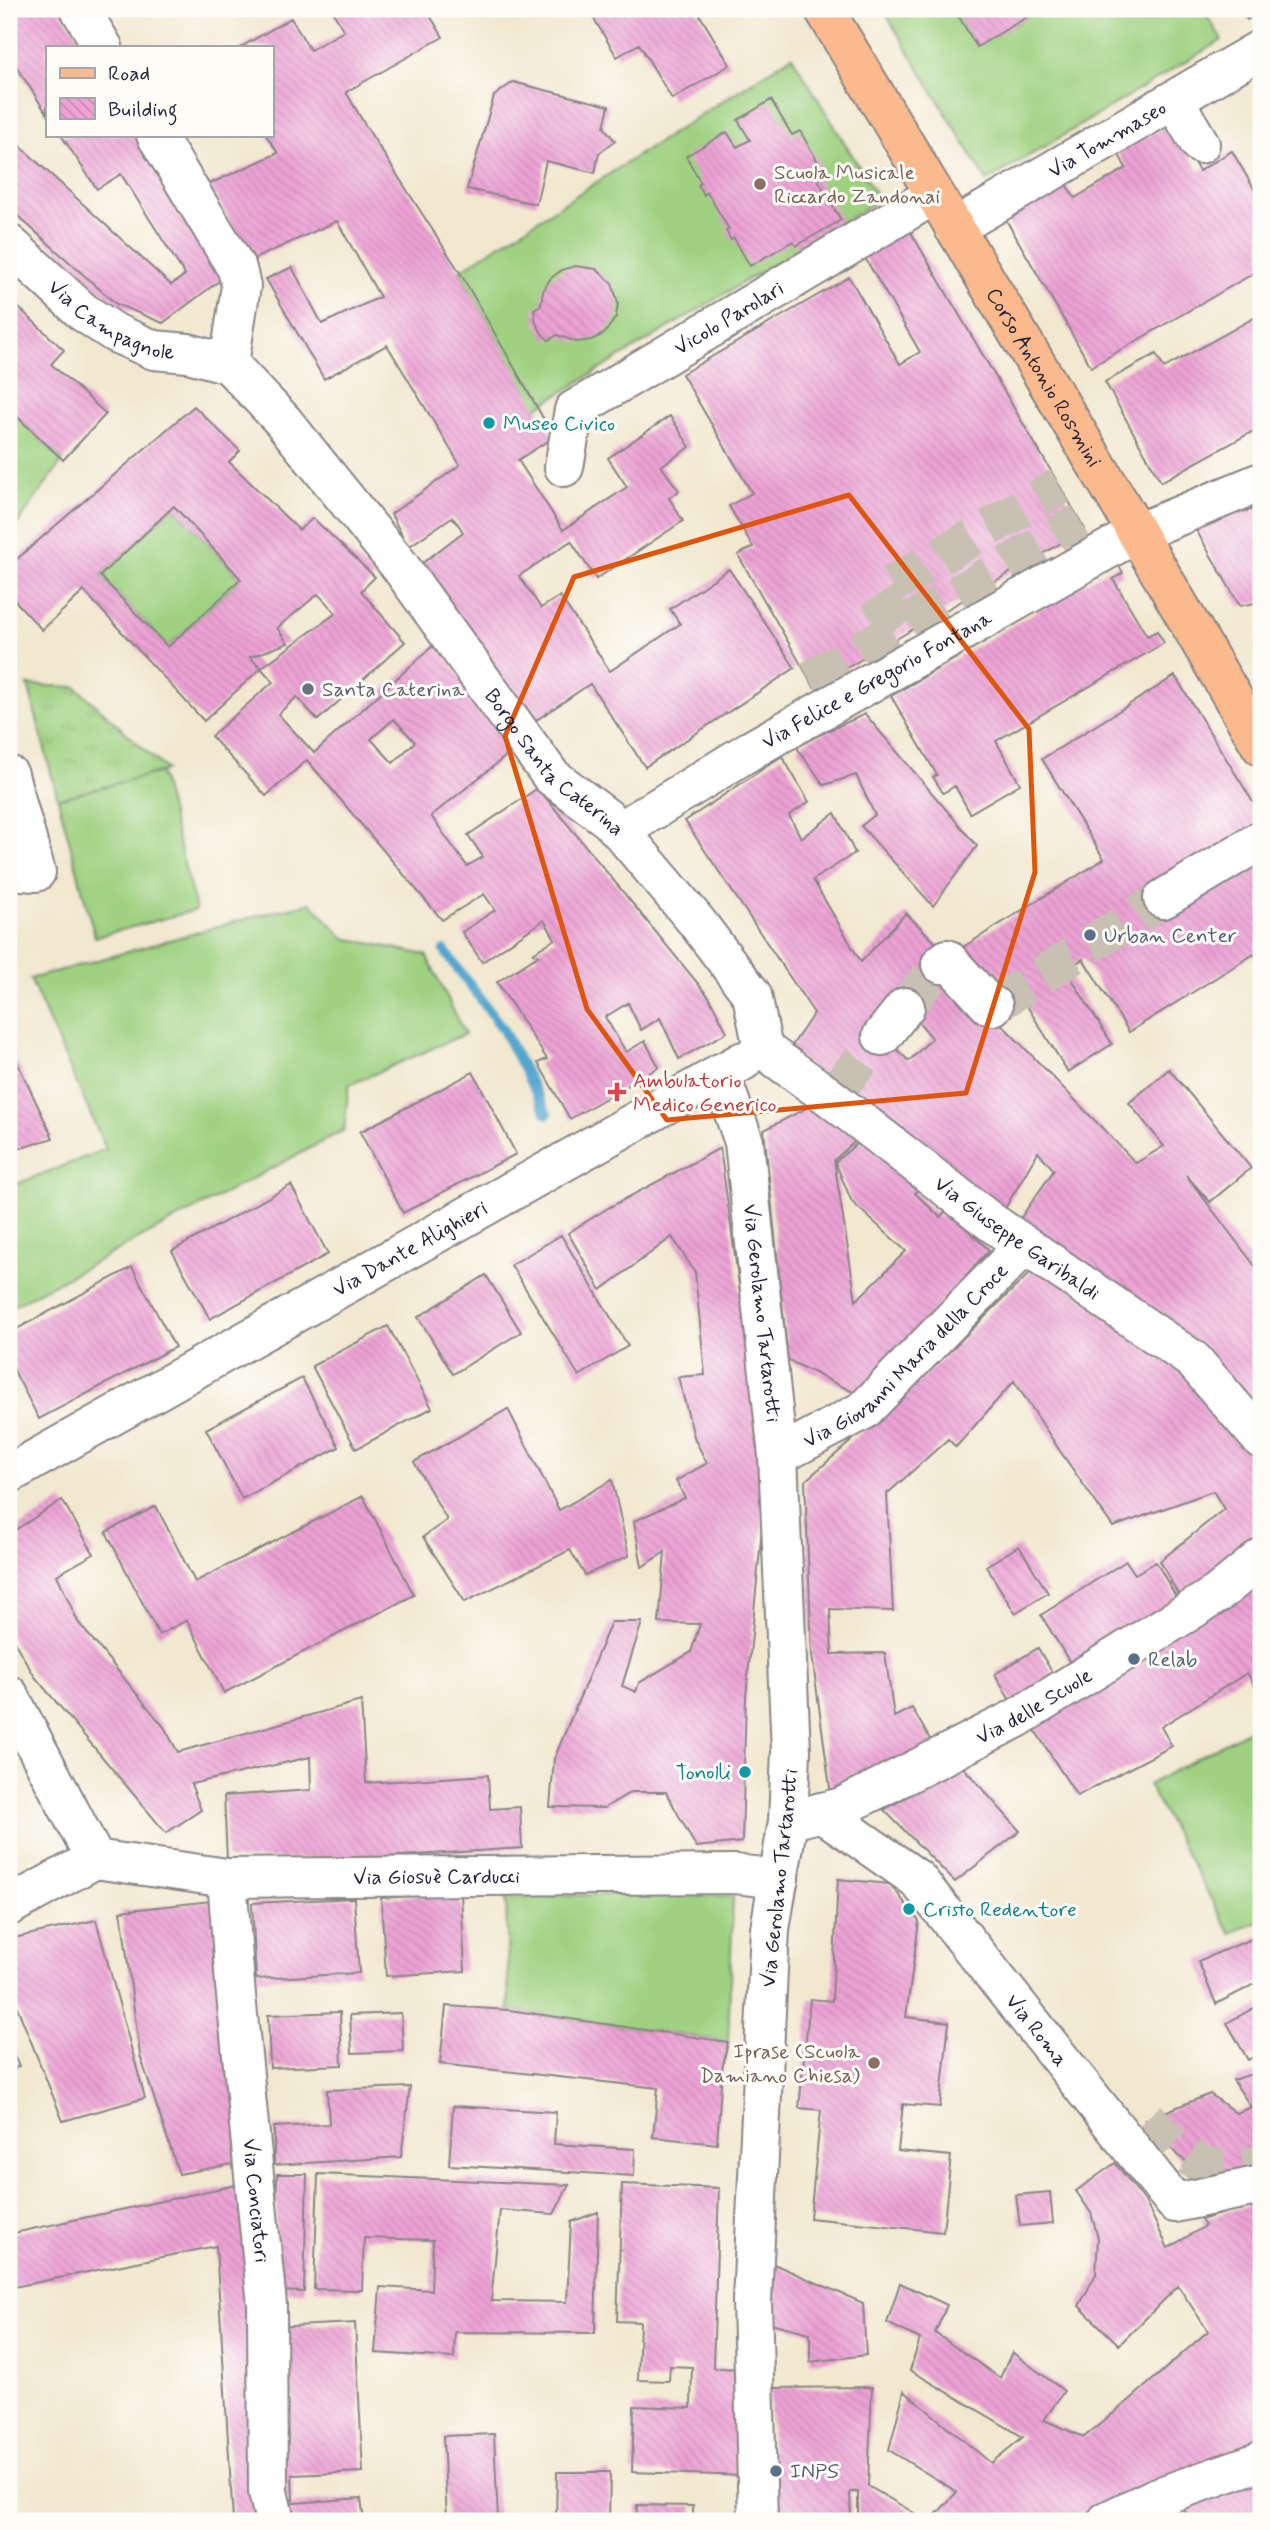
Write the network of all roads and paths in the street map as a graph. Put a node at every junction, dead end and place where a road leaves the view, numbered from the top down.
1 (824, 9) edge
2 (1261, 49) edge
3 (1174, 100) junction
4 (157, 136) edge
5 (1200, 145) dead end
6 (934, 195) junction
7 (954, 228) junction
8 (9, 244) edge
9 (229, 365) junction
10 (564, 467) dead end
11 (1261, 482) edge
12 (1137, 533) junction
13 (1261, 746) edge
14 (9, 775) edge
15 (620, 831) junction
16 (1261, 840) edge
17 (9, 870) edge
18 (1163, 899) tunnel mouth
19 (942, 964) dead end
20 (993, 1006) dead end
21 (763, 1049) junction
22 (720, 1073) junction
23 (1025, 1245) junction
24 (1261, 1439) edge
25 (778, 1456) junction
26 (9, 1474) edge
27 (1261, 1558) edge
28 (9, 1695) edge
29 (805, 1816) junction
30 (94, 1859) junction
31 (227, 1878) junction
32 (779, 1878) junction
33 (9, 1906) edge
34 (1261, 2185) edge
35 (1261, 2461) edge
36 (1172, 2508) edge
37 (275, 2521) edge
38 (758, 2521) edge
39 (1107, 2521) edge

1 - 6 main road, Corso Antonio Rosmini
2 - 3 street, Via Tommaseo
3 - 5 street
3 - 7 street, Via Tommaseo
4 - 9 street
6 - 7 main road, Corso Antonio Rosmini
6 - 10 street, Vicolo Parolari
7 - 12 main road, Corso Antonio Rosmini
8 - 9 street, Via Campagnole
9 - 15 street, Borgo Santa Caterina
11 - 12 street, Via Felice e Gregorio Fontana
12 - 13 main road, Corso Antonio Rosmini
12 - 15 street, Via Felice e Gregorio Fontana
14 - 17 street
15 - 21 street, Borgo Santa Caterina
16 - 18 street
19 - 20 street
21 - 22 street, Via Dante Alighieri
21 - 23 street, Via Giuseppe Garibaldi
22 - 25 street, Via Gerolamo Tartarotti
22 - 26 street, Via Dante Alighieri
23 - 24 street, Via Giuseppe Garibaldi
23 - 25 street, Via Giovanni Maria della Croce
25 - 29 street, Via Gerolamo Tartarotti
27 - 29 street, Via delle Scuole
28 - 30 street
29 - 32 street, Via Gerolamo Tartarotti
29 - 34 street, Via Roma
30 - 31 street, Via Giosuè Carducci
30 - 33 street
31 - 32 street, Via Giosuè Carducci
31 - 37 street, Via Conciatori
32 - 38 street, Via Gerolamo Tartarotti
35 - 36 street
36 - 39 street

